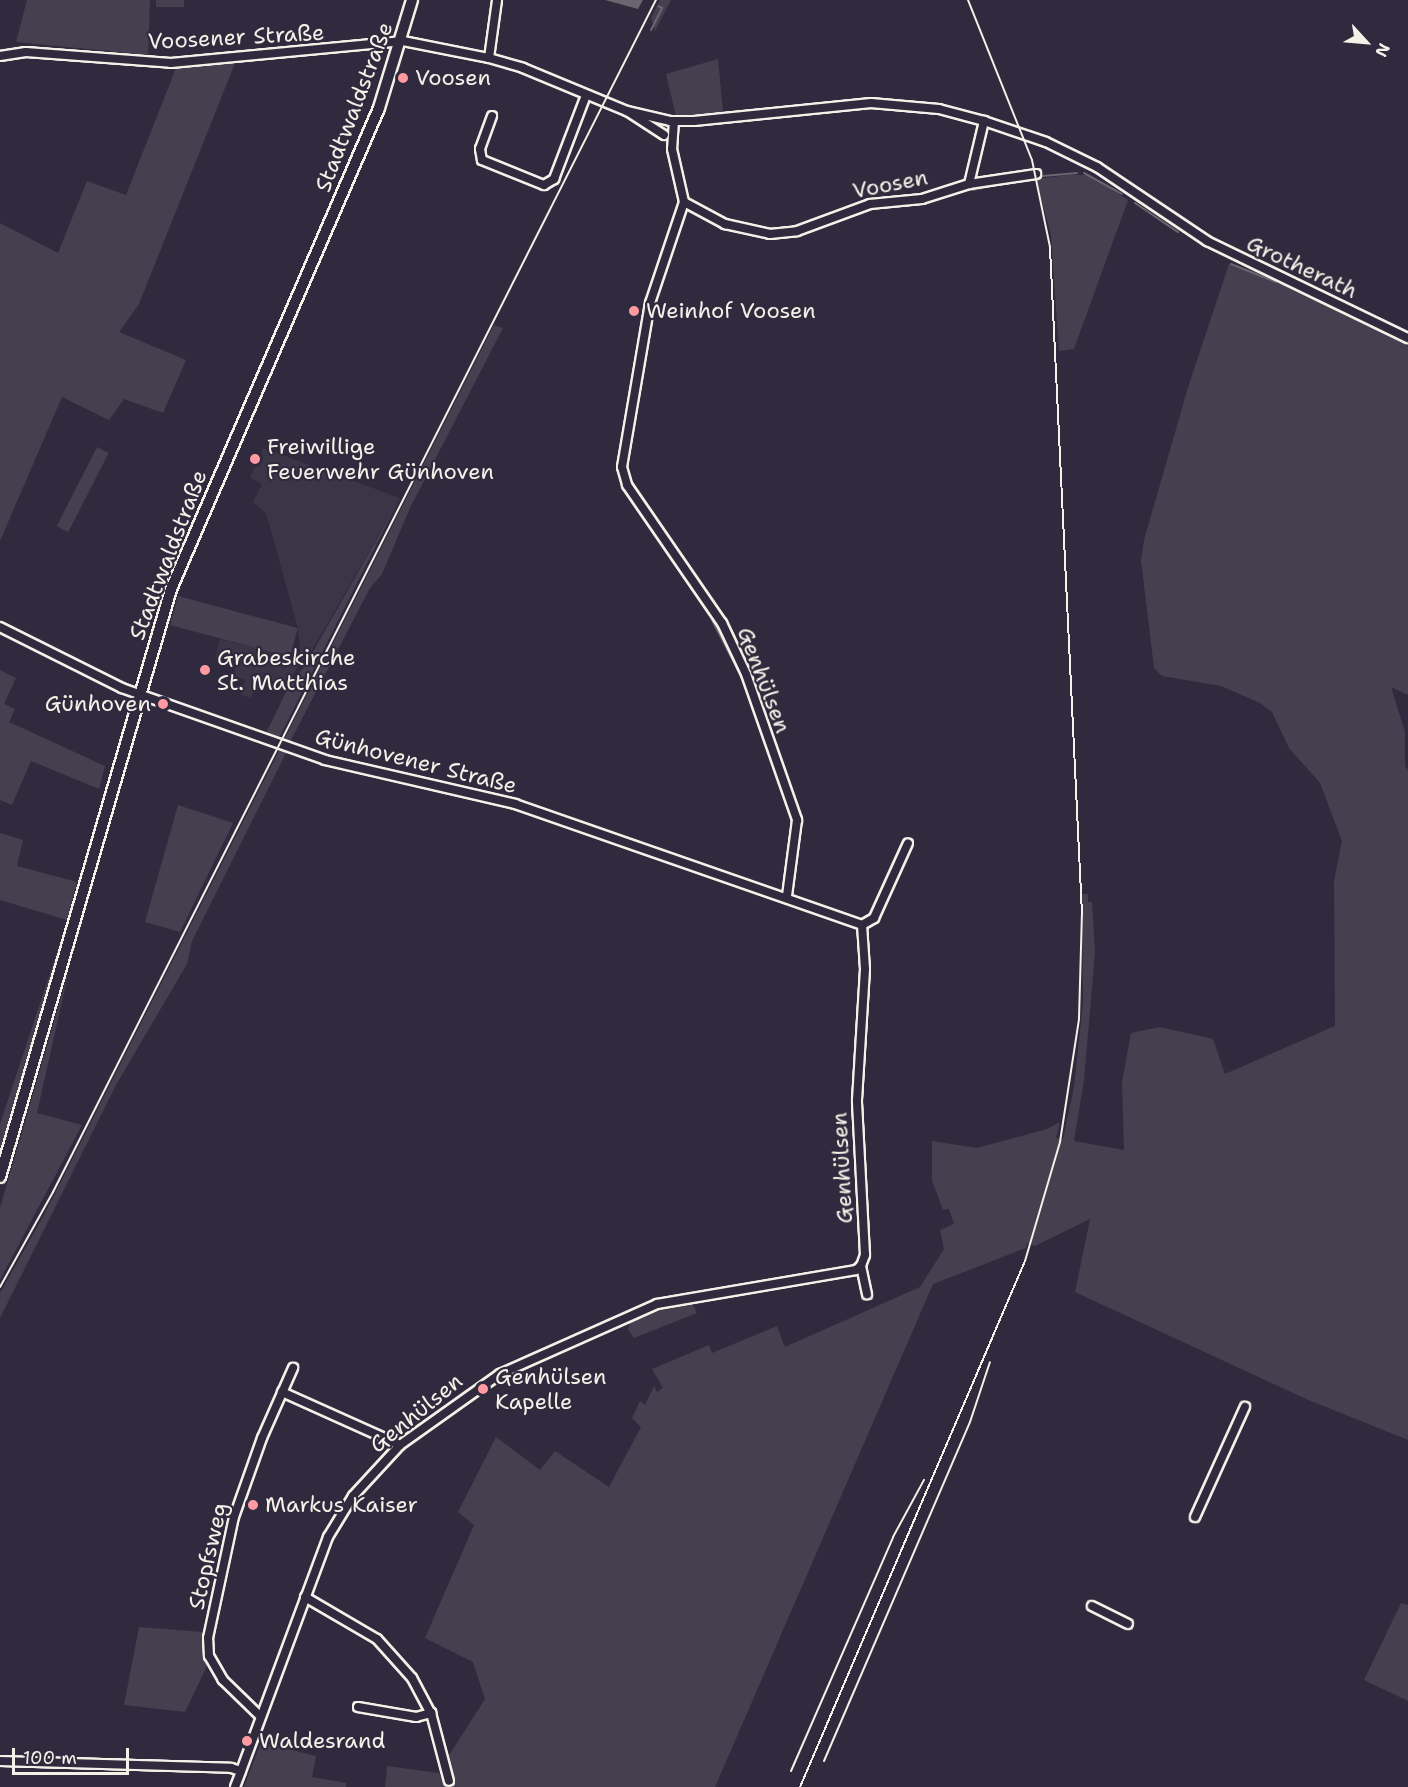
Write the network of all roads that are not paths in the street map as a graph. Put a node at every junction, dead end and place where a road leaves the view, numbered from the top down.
1 (412, 0) edge
2 (497, 0) edge
3 (403, 41) junction
4 (0, 56) edge
5 (489, 58) junction
6 (586, 95) junction
7 (627, 111) junction
8 (492, 116) dead end
9 (662, 119) junction
10 (674, 121) junction
11 (984, 121) junction
12 (664, 135) junction
13 (672, 149) junction
14 (1036, 174) dead end
15 (969, 184) junction
16 (684, 202) junction
17 (1408, 338) edge
18 (0, 627) edge
19 (140, 693) junction
20 (908, 843) dead end
21 (787, 896) junction
22 (862, 924) junction
23 (0, 1177) edge
24 (861, 1266) junction
25 (867, 1294) dead end
26 (293, 1368) dead end
27 (282, 1392) junction
28 (1245, 1407) dead end
29 (400, 1445) junction
30 (1195, 1517) dead end
31 (305, 1597) junction
32 (1092, 1606) dead end
33 (1128, 1624) dead end
34 (358, 1707) dead end
35 (431, 1713) junction
36 (260, 1716) junction
37 (0, 1761) edge
38 (241, 1771) junction
39 (449, 1781) dead end
40 (235, 1787) edge

1 - 3 main road, Stadtwaldstraße
2 - 5 street
3 - 4 street, Voosener Straße
3 - 5 street
3 - 19 main road, Stadtwaldstraße
5 - 6 street
6 - 7 street
6 - 8 street
7 - 9 street, Grotherath
7 - 12 street
9 - 10 street, Grotherath
9 - 12 street
10 - 11 street, Grotherath
10 - 13 street
11 - 15 street
11 - 17 street, Grotherath
12 - 13 street
13 - 16 street
14 - 15 street, Voosen
15 - 16 street, Voosen
16 - 21 street, Genhülsen
18 - 19 street, Günhovener Straße
19 - 21 street, Günhovener Straße
19 - 23 main road, Stadtwaldstraße
20 - 22 street
21 - 22 street
22 - 24 street, Genhülsen
24 - 25 street, Genhülsen
24 - 29 street, Genhülsen
26 - 27 street, Stopfsweg
27 - 29 street
27 - 36 street, Stopfsweg
28 - 30 street
29 - 31 street, Genhülsen
31 - 35 street
31 - 36 street, Genhülsen
32 - 33 street
34 - 35 street
35 - 39 street
36 - 38 street, Genhülsen
37 - 38 street
38 - 40 street, Genhülsen

